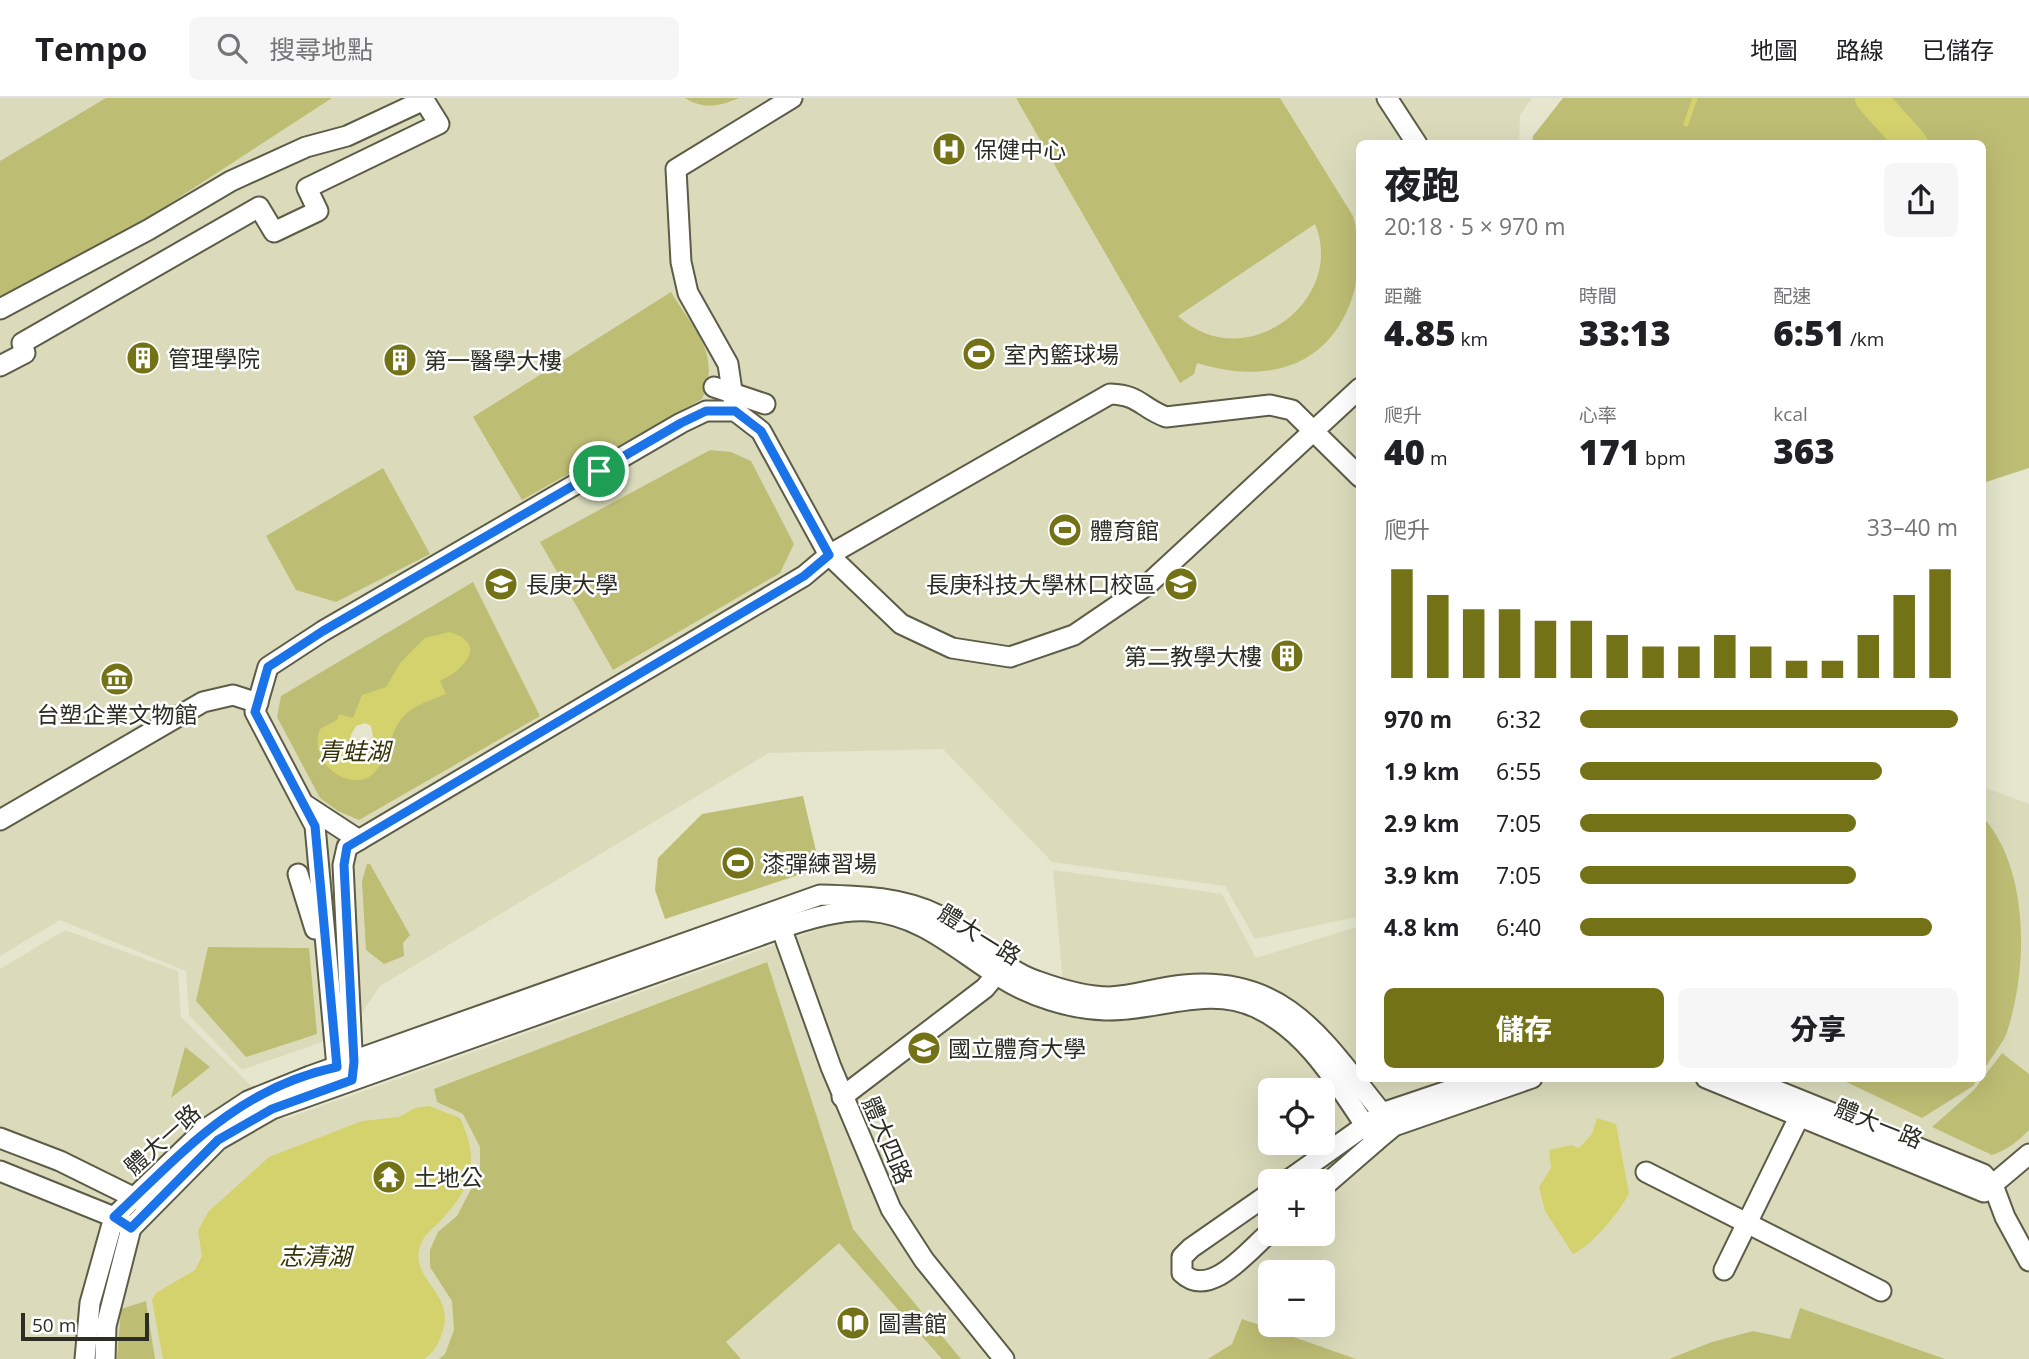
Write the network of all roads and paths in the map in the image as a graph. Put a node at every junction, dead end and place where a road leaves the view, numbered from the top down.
1 (792, 98) edge
2 (1387, 98) edge
3 (1414, 140) edge
4 (0, 309) edge
5 (0, 366) edge
6 (714, 387) dead end
7 (1356, 392) edge
8 (765, 404) dead end
9 (735, 411) junction
10 (1313, 431) junction
11 (1356, 473) edge
12 (829, 555) junction
13 (258, 703) junction
14 (303, 804) junction
15 (0, 820) edge
16 (359, 840) junction
17 (298, 874) dead end
18 (779, 920) junction
19 (1001, 969) junction
20 (365, 1035) dead end
21 (330, 1046) dead end
22 (342, 1070) junction
23 (1356, 1080) edge
24 (1358, 1082) edge
25 (1476, 1082) edge
26 (1518, 1082) edge
27 (1718, 1082) edge
28 (1753, 1082) edge
29 (842, 1097) junction
30 (1802, 1109) junction
31 (1388, 1119) junction
32 (1371, 1133) junction
33 (0, 1138) edge
34 (2029, 1154) edge
35 (1308, 1169) edge
36 (0, 1171) edge
37 (1646, 1171) dead end
38 (1335, 1174) edge
39 (1993, 1185) junction
40 (134, 1198) junction
41 (1258, 1201) edge
42 (152, 1208) junction
43 (114, 1217) junction
44 (1747, 1223) junction
45 (131, 1228) junction
46 (1258, 1241) edge
47 (2029, 1261) edge
48 (1724, 1270) dead end
49 (1881, 1292) dead end
50 (85, 1359) edge
51 (105, 1359) edge
52 (1004, 1359) edge

1 - 9 street
2 - 3 street
4 - 5 street
6 - 8 street
7 - 10 street
9 - 12 street
9 - 13 street
10 - 11 street
10 - 12 street
10 - 12 street
12 - 16 street
13 - 14 street
13 - 15 street
14 - 16 street
14 - 22 street
16 - 22 street
17 - 22 street
18 - 19 street, 體大一路
18 - 22 street, 體大一路
18 - 29 street, 體大四路
19 - 23 street, 體大一路
19 - 29 street
19 - 32 street, 體大一路
20 - 21 street
22 - 40 street, 體大一路
22 - 42 street, 體大一路
24 - 31 street, 體大一路
25 - 31 street
26 - 31 street
27 - 30 street, 體大一路
28 - 30 street, 體大一路
29 - 52 street, 體大四路
30 - 39 street, 體大一路
30 - 44 street
31 - 32 street
32 - 35 street
32 - 38 street
33 - 40 street, 體大一路
34 - 39 street
36 - 43 street
37 - 44 street
39 - 47 street
40 - 42 street, 體大一路
40 - 43 street, 體大一路
41 - 46 street
42 - 45 street, 體大一路
43 - 45 street
43 - 50 street
44 - 48 street
44 - 49 street
45 - 51 street

